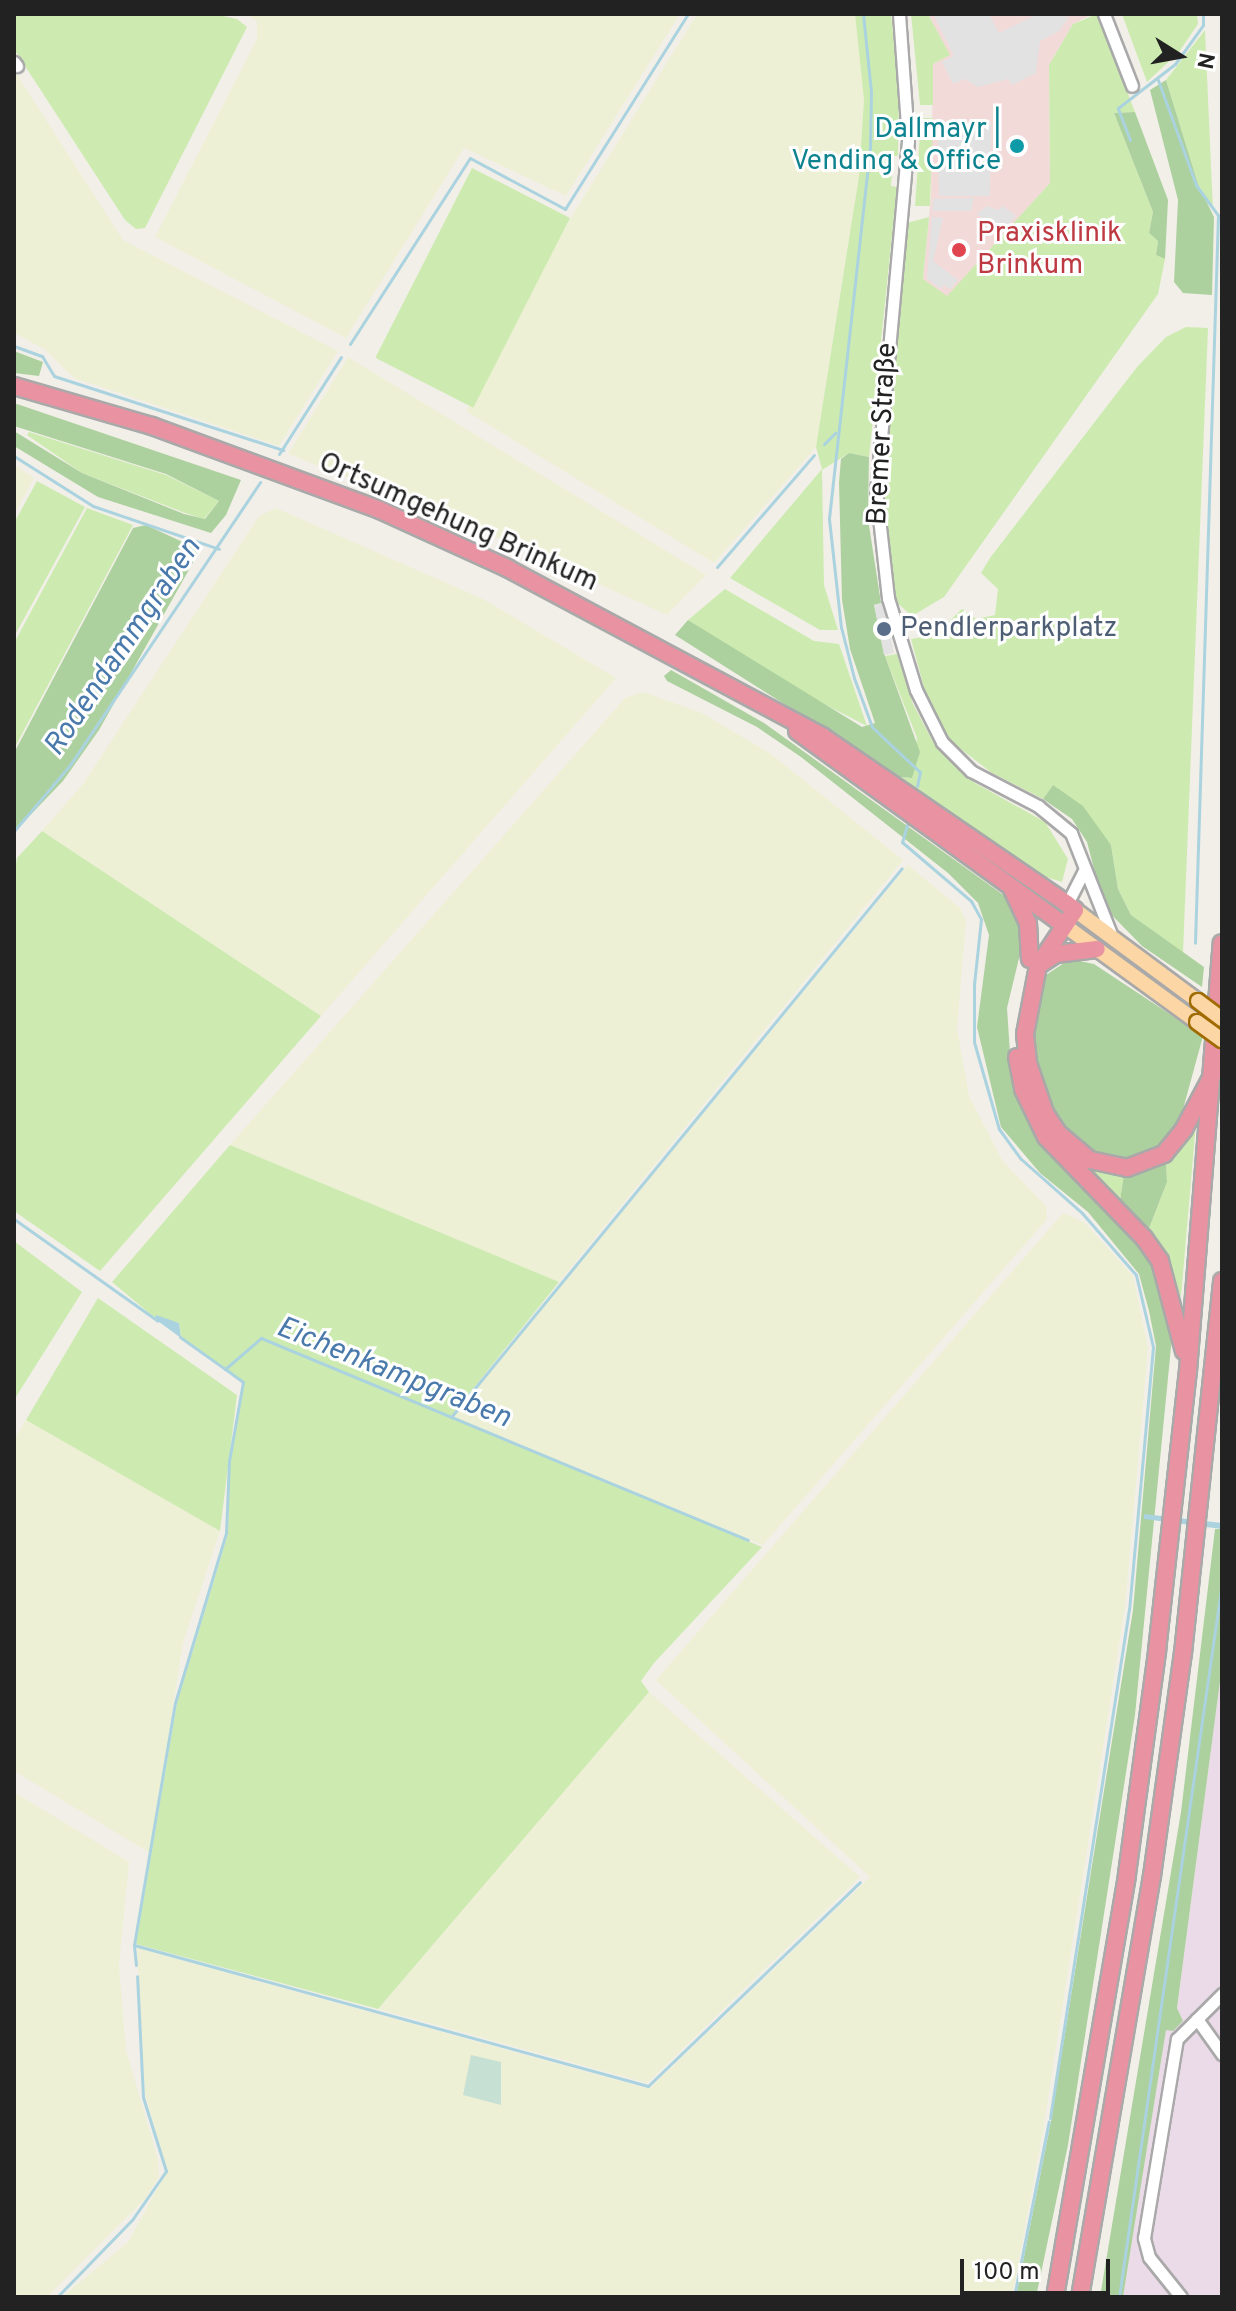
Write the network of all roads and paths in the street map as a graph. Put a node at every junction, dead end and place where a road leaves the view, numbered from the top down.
1 (899, 14) edge
2 (1104, 14) edge
3 (1132, 86) dead end
4 (14, 386) edge
5 (774, 712) junction
6 (1086, 874) junction
7 (1009, 884) junction
8 (1071, 907) junction
9 (1060, 922) junction
10 (1113, 938) junction
11 (1222, 943) edge
12 (1097, 949) junction
13 (1034, 963) junction
14 (1222, 1019) edge
15 (1222, 1040) edge
16 (1214, 1072) junction
17 (1222, 1281) edge
18 (1188, 1371) junction
19 (1222, 1994) edge
20 (1197, 2019) junction
21 (1222, 2054) edge
22 (1055, 2297) edge
23 (1080, 2297) edge
24 (1181, 2297) edge

1 - 6 street, Bremer Straße
2 - 3 street
4 - 5 highway, Ortsumgehung Brinkum
5 - 7 highway, Ortsumgehung Brinkum
5 - 8 highway, Ortsumgehung Brinkum
6 - 8 street
6 - 10 street, Bremer Straße
7 - 9 highway, Ortsumgehung Brinkum
7 - 13 highway
8 - 9 highway
8 - 10 main road
9 - 12 main road
9 - 13 highway
10 - 14 main road, bridge
11 - 16 highway
12 - 13 highway
12 - 15 main road, bridge
13 - 16 highway
13 - 18 highway
16 - 18 highway
17 - 23 highway
18 - 22 highway
19 - 20 street
20 - 21 street
20 - 24 street

